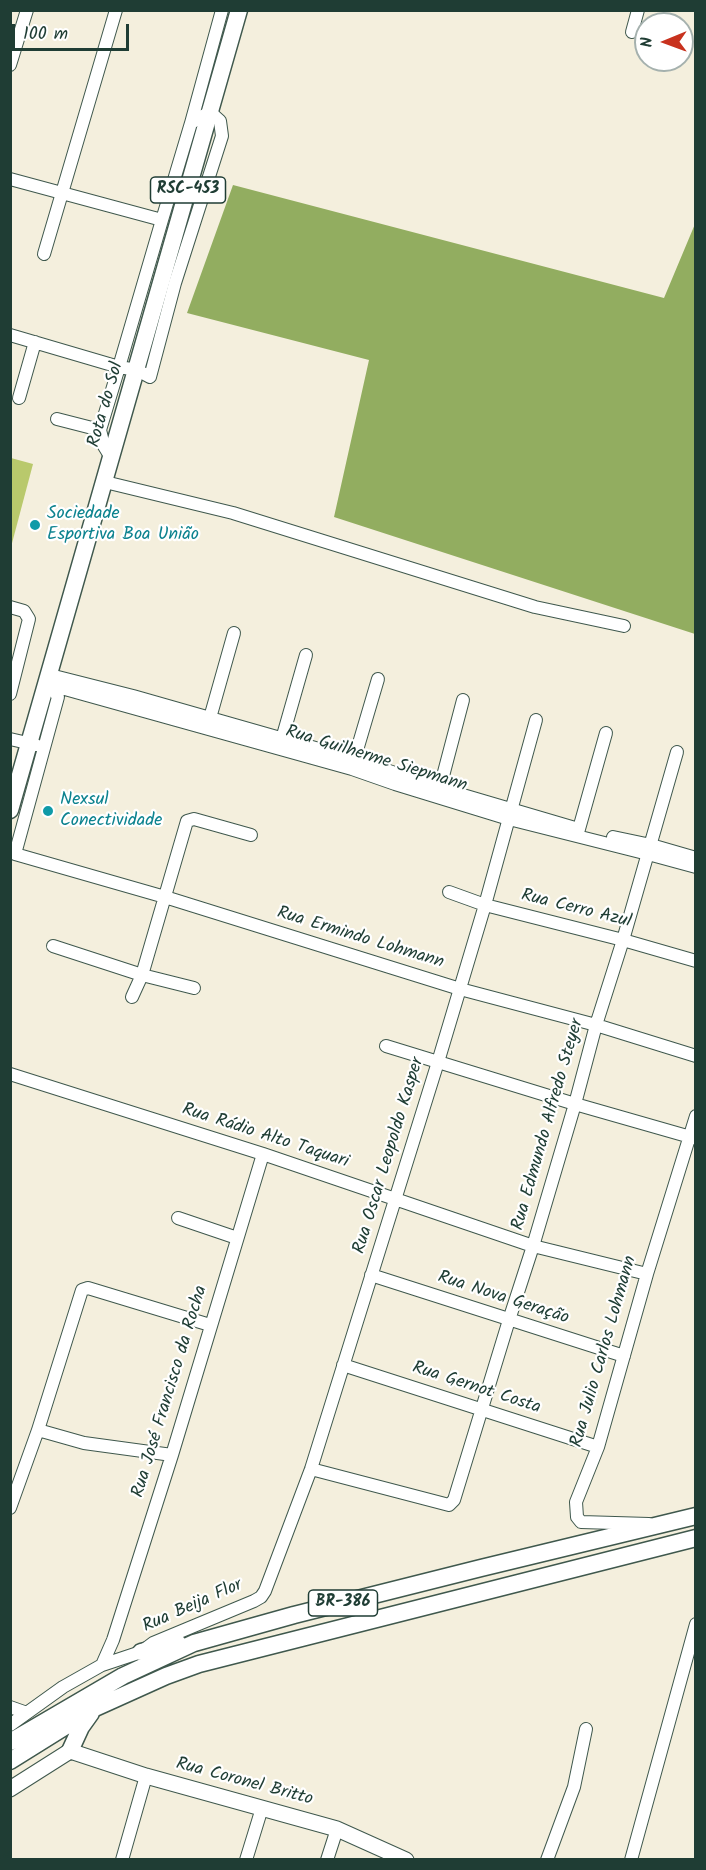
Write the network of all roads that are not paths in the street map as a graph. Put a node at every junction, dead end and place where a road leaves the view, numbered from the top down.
1 (27, 10) edge
2 (116, 10) edge
3 (222, 10) edge
4 (239, 10) edge
5 (638, 10) edge
6 (632, 32) dead end
7 (10, 65) edge
8 (210, 112) junction
9 (191, 123) junction
10 (10, 179) edge
11 (61, 194) junction
12 (162, 220) junction
13 (44, 254) dead end
14 (10, 335) edge
15 (35, 342) junction
16 (119, 367) junction
17 (137, 369) junction
18 (18, 398) dead end
19 (57, 419) dead end
20 (100, 430) junction
21 (112, 459) junction
22 (105, 482) junction
23 (10, 607) edge
24 (624, 626) dead end
25 (234, 633) dead end
26 (306, 655) dead end
27 (13, 676) edge
28 (378, 679) dead end
29 (53, 684) junction
30 (10, 694) edge
31 (463, 700) dead end
32 (536, 720) dead end
33 (208, 724) junction
34 (606, 733) dead end
35 (10, 740) edge
36 (280, 744) junction
37 (37, 745) junction
38 (677, 752) dead end
39 (353, 764) junction
40 (438, 793) junction
41 (10, 810) edge
42 (510, 814) junction
43 (578, 833) junction
44 (251, 835) dead end
45 (649, 849) junction
46 (13, 855) edge
47 (696, 858) edge
48 (696, 867) edge
49 (449, 892) dead end
50 (165, 897) junction
51 (485, 905) junction
52 (623, 940) junction
53 (53, 946) dead end
54 (696, 961) edge
55 (141, 975) junction
56 (194, 988) dead end
57 (460, 989) junction
58 (132, 997) dead end
59 (596, 1025) junction
60 (386, 1046) dead end
61 (696, 1056) edge
62 (438, 1062) junction
63 (10, 1074) edge
64 (575, 1104) junction
65 (696, 1116) edge
66 (692, 1138) edge
67 (263, 1154) junction
68 (395, 1198) junction
69 (178, 1218) dead end
70 (237, 1238) junction
71 (533, 1246) junction
72 (647, 1274) junction
73 (371, 1275) junction
74 (509, 1320) junction
75 (210, 1325) junction
76 (624, 1356) junction
77 (343, 1365) junction
78 (481, 1409) junction
79 (38, 1430) junction
80 (598, 1447) junction
81 (172, 1455) junction
82 (310, 1469) junction
83 (10, 1508) edge
84 (696, 1516) edge
85 (658, 1524) junction
86 (696, 1538) edge
87 (261, 1597) joint
88 (696, 1624) edge
89 (113, 1640) junction
90 (194, 1643) junction
91 (134, 1655) junction
92 (102, 1665) junction
93 (10, 1708) edge
94 (95, 1708) junction
95 (27, 1713) junction
96 (13, 1723) edge
97 (586, 1729) dead end
98 (10, 1742) edge
99 (70, 1751) junction
100 (10, 1761) edge
101 (146, 1776) junction
102 (10, 1789) edge
103 (262, 1808) junction
104 (337, 1829) junction
105 (122, 1860) edge
106 (246, 1860) edge
107 (327, 1860) edge
108 (406, 1860) edge
109 (547, 1860) edge
110 (631, 1860) edge

1 - 7 street
2 - 11 street
3 - 9 street
4 - 8 highway, Rota do Sol / RSC-453
5 - 6 street
8 - 9 street
8 - 17 highway, Rota do Sol / RSC-453
9 - 12 street
10 - 11 street
11 - 12 street
11 - 13 street
12 - 16 street
14 - 15 street
15 - 16 street
15 - 18 street
16 - 17 street
16 - 20 street
17 - 21 highway, Rota do Sol / RSC-453
19 - 20 street
20 - 21 street
21 - 22 highway, Rota do Sol / RSC-453
22 - 24 street
22 - 29 highway, Rota do Sol / RSC-453
23 - 27 street
25 - 33 street
26 - 36 street
27 - 30 street
28 - 39 street
29 - 33 street, Rua Guilherme Siepmann
29 - 37 highway, Rota do Sol / RSC-453
31 - 40 street
32 - 42 street, Rua Oscar Leopoldo Kasper
33 - 36 street, Rua Guilherme Siepmann
34 - 43 street
35 - 37 street
36 - 39 street, Rua Guilherme Siepmann
37 - 41 highway, Rota do Sol / RSC-453
37 - 46 street
38 - 45 street, Rua Edmundo Alfredo Steyer
39 - 40 street, Rua Guilherme Siepmann
40 - 42 street, Rua Guilherme Siepmann
42 - 43 street, Rua Guilherme Siepmann
42 - 51 street, Rua Oscar Leopoldo Kasper
43 - 45 street, Rua Guilherme Siepmann
44 - 50 street
45 - 47 street, Rua Guilherme Siepmann
45 - 48 street, Rua Guilherme Siepmann
45 - 52 street, Rua Edmundo Alfredo Steyer
46 - 50 street, Rua Ermindo Lohmann
49 - 51 street, Rua Cerro Azul
50 - 55 street
50 - 57 street, Rua Ermindo Lohmann
51 - 52 street, Rua Cerro Azul
51 - 57 street, Rua Oscar Leopoldo Kasper
52 - 54 street, Rua Cerro Azul
52 - 59 street, Rua Edmundo Alfredo Steyer
53 - 55 street
55 - 56 street
55 - 58 street
57 - 59 street, Rua Ermindo Lohmann
57 - 62 street, Rua Oscar Leopoldo Kasper
59 - 61 street, Rua Ermindo Lohmann
59 - 64 street, Rua Edmundo Alfredo Steyer
60 - 62 street
62 - 64 street
62 - 68 street, Rua Oscar Leopoldo Kasper
63 - 67 street, Rua Rádio Alto Taquari
64 - 66 street
64 - 71 street, Rua Edmundo Alfredo Steyer
65 - 66 street, Rua Julio Carlos Lohmann
66 - 72 street, Rua Julio Carlos Lohmann
67 - 68 street, Rua Rádio Alto Taquari
67 - 70 street, Rua José Francisco da Rocha
68 - 71 street, Rua Rádio Alto Taquari
68 - 73 street, Rua Oscar Leopoldo Kasper
69 - 70 street
70 - 75 street, Rua José Francisco da Rocha
71 - 72 street, Rua Rádio Alto Taquari
71 - 74 street, Rua Edmundo Alfredo Steyer
72 - 76 street, Rua Julio Carlos Lohmann
73 - 74 street, Rua Nova Geração
73 - 77 street, Rua Oscar Leopoldo Kasper
74 - 76 street, Rua Nova Geração
74 - 78 street, Rua Edmundo Alfredo Steyer
75 - 79 street
75 - 81 street, Rua José Francisco da Rocha
76 - 80 street, Rua Julio Carlos Lohmann
77 - 78 street, Rua Gernot Costa
77 - 82 street, Rua Oscar Leopoldo Kasper
78 - 80 street, Rua Gernot Costa
78 - 82 street, Rua Edmundo Alfredo Steyer
79 - 81 street
79 - 83 street
80 - 85 street, Rua Julio Carlos Lohmann
81 - 89 street, Rua José Francisco da Rocha
82 - 87 street, Rua Oscar Leopoldo Kasper
84 - 85 highway, BR-386
85 - 90 highway, BR-386
86 - 94 highway, BR-386
87 - 91 street, Rua Beija Flor
88 - 110 street
89 - 91 street
89 - 92 street, Rua José Francisco da Rocha
90 - 91 highway
90 - 98 highway, BR-386
91 - 92 street, Rua Beija Flor
92 - 95 street, Rua Beija Flor
93 - 95 street
93 - 96 street
94 - 99 highway
94 - 100 highway, BR-386
95 - 96 street, Rua Beija Flor
97 - 109 street
99 - 101 main road, Rua Coronel Britto
99 - 102 main road
101 - 103 main road, Rua Coronel Britto
101 - 105 street
103 - 104 main road, Rua Coronel Britto
103 - 106 street
104 - 107 street
104 - 108 main road, Rua Coronel Britto

